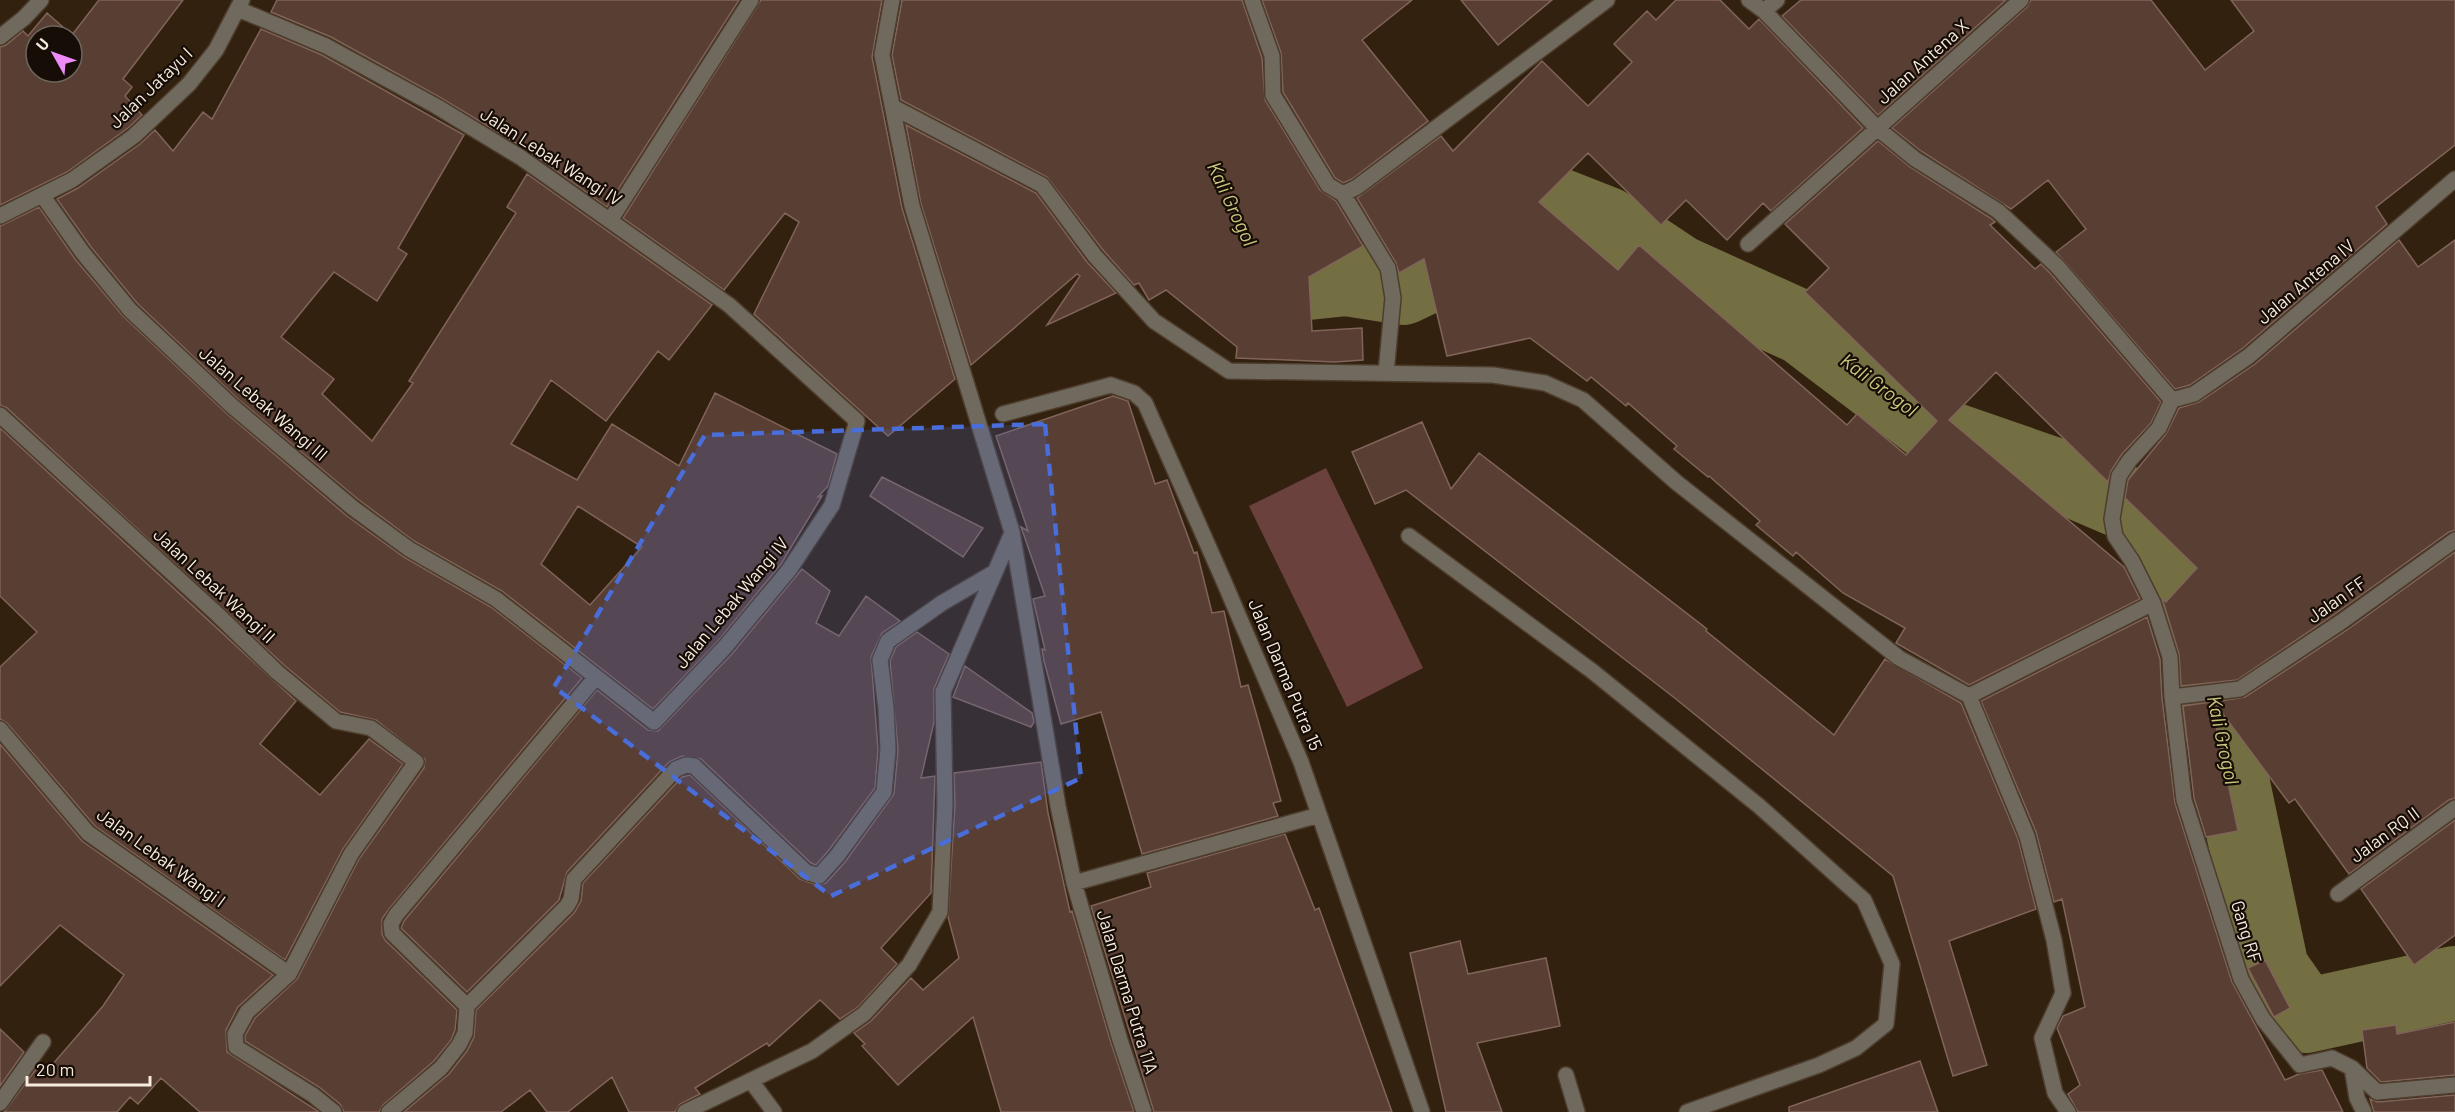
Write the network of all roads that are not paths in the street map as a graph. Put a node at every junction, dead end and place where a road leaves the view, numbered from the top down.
1 (41, 0) edge
2 (751, 0) edge
3 (892, 0) edge
4 (1252, 0) edge
5 (1607, 0) edge
6 (1749, 0) edge
7 (1777, 0) edge
8 (2021, 0) edge
9 (240, 4) edge
10 (1764, 11) junction
11 (0, 37) edge
12 (893, 107) junction
13 (1877, 129) junction
14 (2455, 179) edge
15 (1343, 194) junction
16 (42, 195) junction
17 (0, 216) edge
18 (611, 219) junction
19 (1748, 244) dead end
20 (1386, 373) junction
21 (2172, 400) junction
22 (1002, 414) dead end
23 (0, 415) edge
24 (1012, 532) junction
25 (1409, 536) dead end
26 (2455, 540) edge
27 (995, 572) junction
28 (2153, 603) junction
29 (596, 677) junction
30 (1969, 696) junction
31 (2172, 697) junction
32 (0, 729) edge
33 (2455, 808) edge
34 (1319, 815) junction
35 (1074, 883) junction
36 (2338, 894) dead end
37 (289, 974) junction
38 (467, 1006) junction
39 (43, 1042) dead end
40 (2352, 1068) junction
41 (1566, 1075) dead end
42 (751, 1081) junction
43 (2455, 1085) edge
44 (0, 1103) edge
45 (334, 1112) edge
46 (389, 1112) edge
47 (685, 1112) edge
48 (774, 1112) edge
49 (1144, 1112) edge
50 (1422, 1112) edge
51 (1577, 1112) edge
52 (1687, 1112) edge
53 (2068, 1112) edge
54 (2364, 1112) edge

1 - 11 street
2 - 18 street
3 - 12 street, Jalan Darma Putra 11A
4 - 15 street
5 - 15 street
6 - 10 street
7 - 10 street
8 - 13 street, Jalan Antena X
9 - 16 street, Jalan Jatayu I
9 - 18 street, Jalan Lebak Wangi IV
10 - 13 street
12 - 20 street
12 - 24 street, Jalan Darma Putra 11A
13 - 19 street, Jalan Antena X
13 - 21 street
14 - 21 street, Jalan Antena IV
15 - 20 street
16 - 17 street, Jalan Jatayu I
16 - 29 street, Jalan Lebak Wangi III
18 - 29 street, Jalan Lebak Wangi IV
20 - 30 street
21 - 28 street
22 - 34 street, Jalan Darma Putra 15
23 - 37 street, Jalan Lebak Wangi II
24 - 27 street
24 - 35 street, Jalan Darma Putra 11A
25 - 52 street
26 - 31 street, Jalan FF
27 - 38 street
27 - 42 street
28 - 30 street
28 - 31 street
29 - 38 street
30 - 53 street
31 - 40 street, Gang RF
32 - 37 street, Jalan Lebak Wangi I
33 - 36 street, Jalan RQ II
34 - 35 street
34 - 50 street, Jalan Darma Putra 15
35 - 49 street, Jalan Darma Putra 11A
37 - 45 street
38 - 46 street
39 - 44 street
40 - 43 street, Gang RF
40 - 54 street
41 - 51 street
42 - 47 street
42 - 48 street

